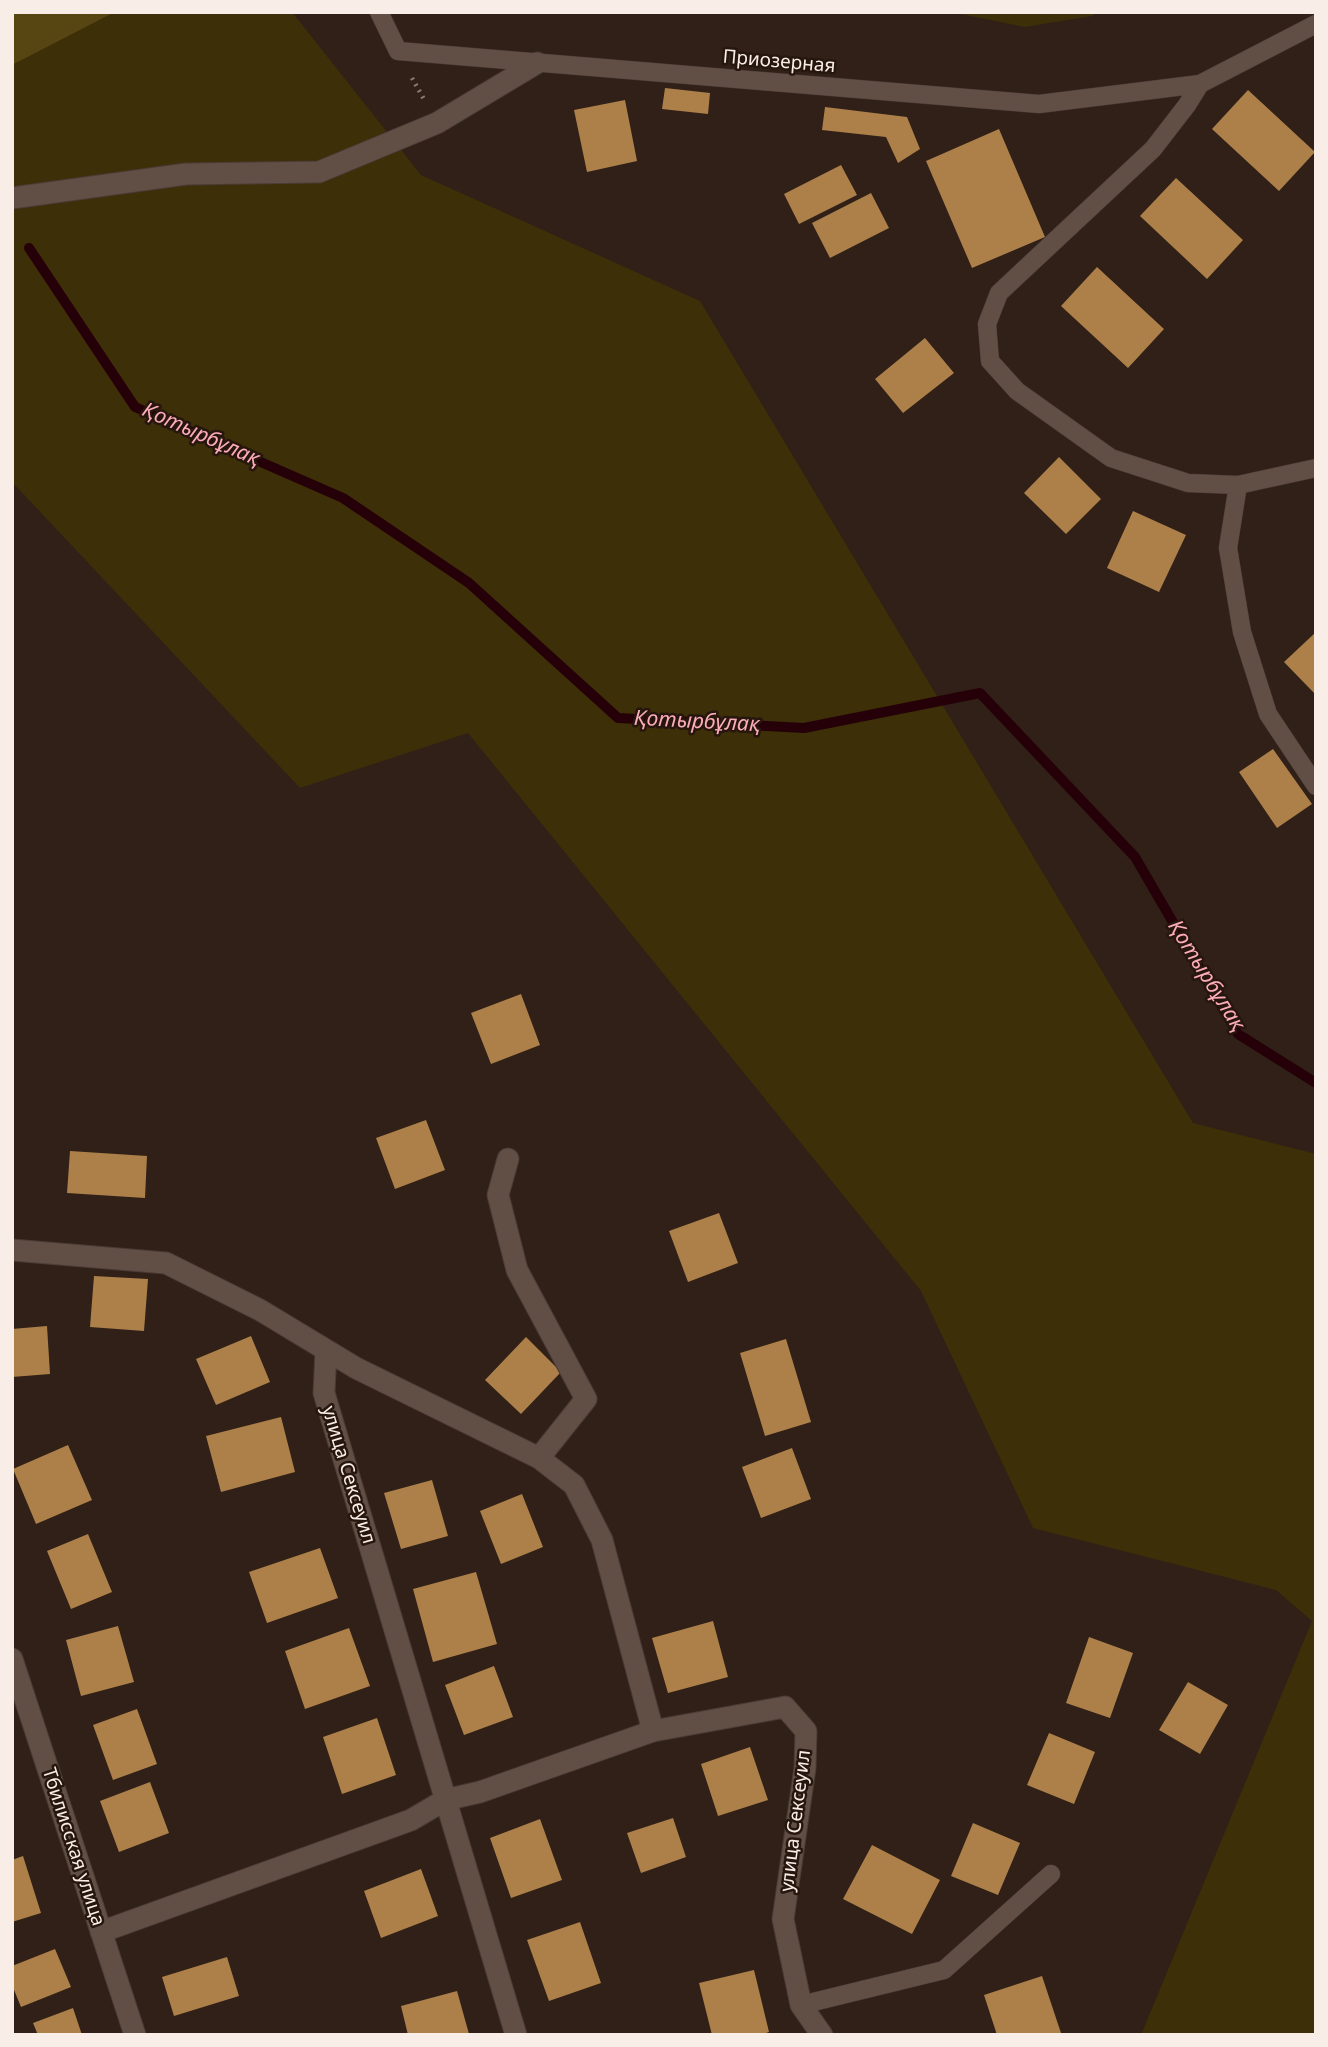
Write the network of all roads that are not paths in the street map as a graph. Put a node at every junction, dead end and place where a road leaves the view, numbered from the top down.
1 (379, 12) edge
2 (1316, 24) edge
3 (537, 63) junction
4 (1200, 84) junction
5 (12, 198) edge
6 (1316, 468) edge
7 (1238, 485) junction
8 (1316, 786) edge
9 (508, 1159) dead end
10 (12, 1250) edge
11 (326, 1350) junction
12 (539, 1458) junction
13 (12, 1659) edge
14 (653, 1731) junction
15 (445, 1800) junction
16 (1051, 1874) dead end
17 (102, 1932) junction
18 (801, 2005) junction
19 (135, 2035) edge
20 (516, 2035) edge
21 (822, 2035) edge

1 - 3 lane, Приозерная
2 - 4 lane, Приозерная
3 - 4 lane, Приозерная
3 - 5 street
4 - 7 lane, Приозерная
6 - 7 lane, Приозерная
7 - 8 lane
9 - 12 street
10 - 11 street
11 - 12 street
11 - 15 street, улица Сексеуил
12 - 14 street
13 - 17 street, Тбилисская улица
14 - 15 street, улица Сексеуил
14 - 18 street, улица Сексеуил
15 - 17 street, улица Сексеуил
15 - 20 street, улица Сексеуил
16 - 18 lane
17 - 19 street, Тбилисская улица
18 - 21 street, улица Сексеуил

